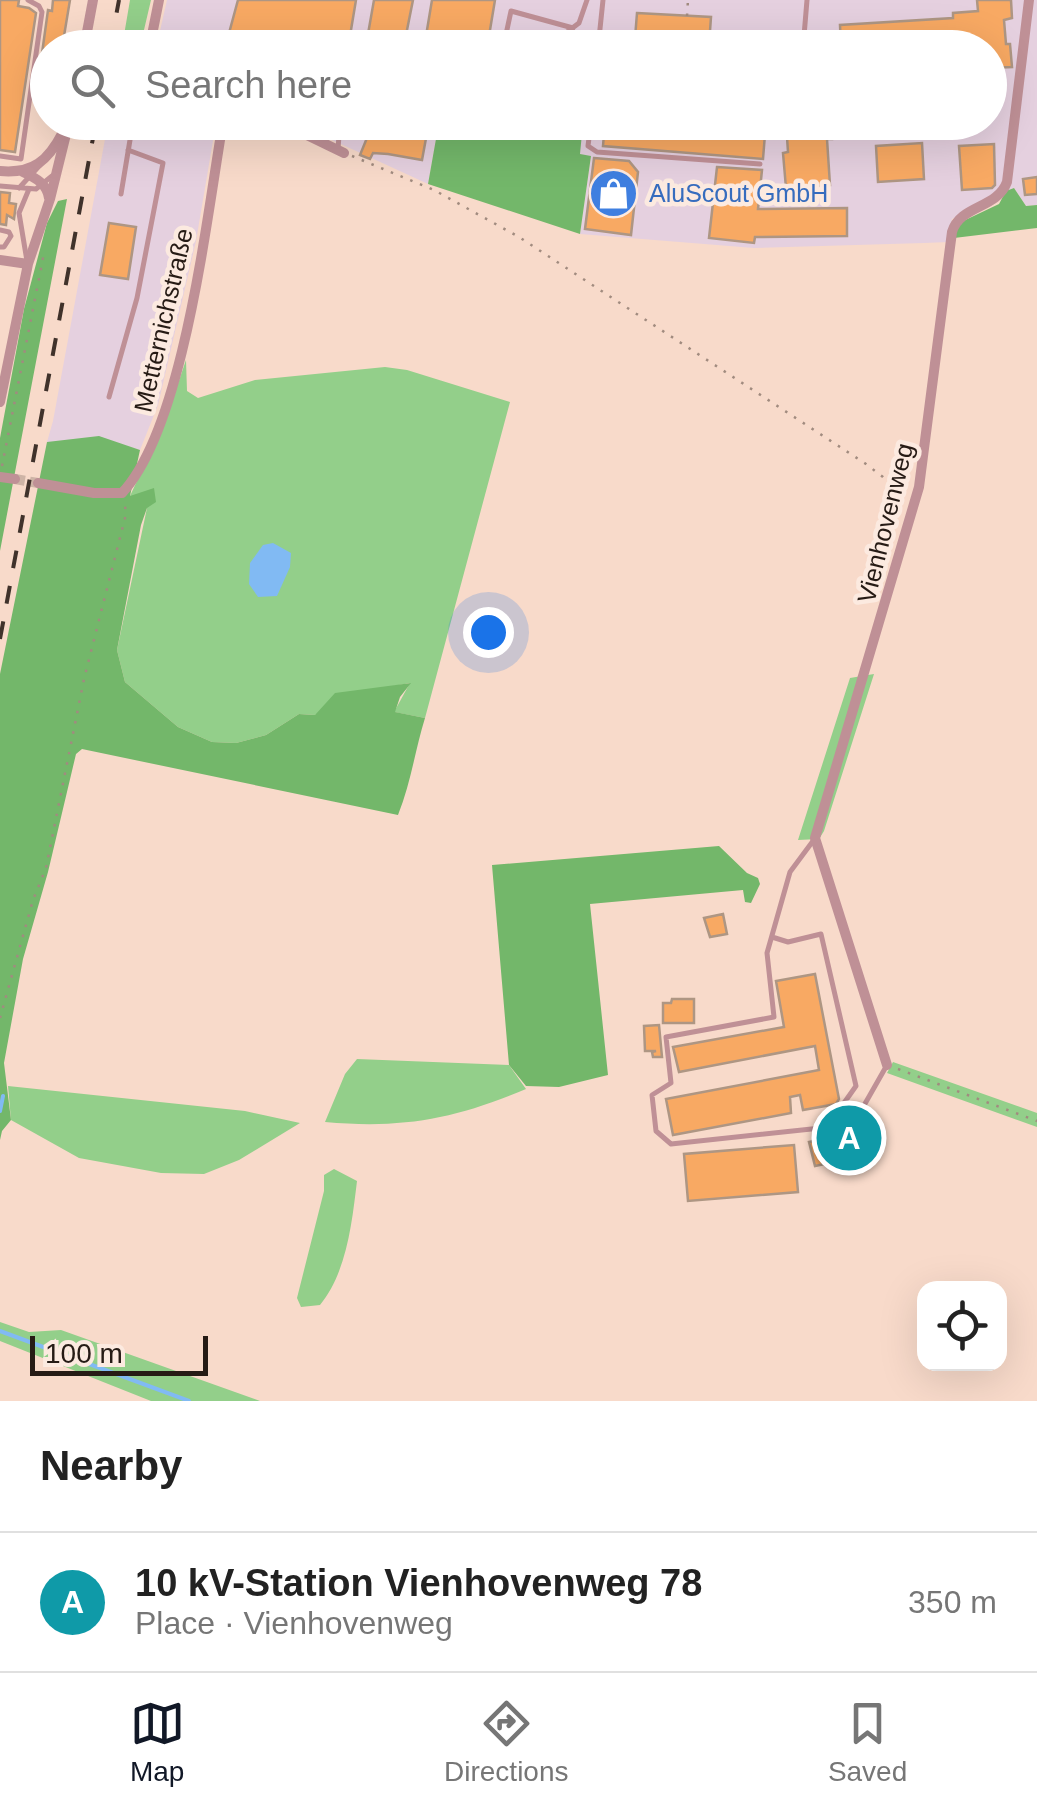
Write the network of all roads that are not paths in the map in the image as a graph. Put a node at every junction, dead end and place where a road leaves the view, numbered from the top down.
1 (28, 0) edge
2 (93, 0) edge
3 (158, 0) edge
4 (586, 0) edge
5 (603, 0) edge
6 (807, 0) edge
7 (1029, 0) edge
8 (573, 28) junction
9 (39, 30) edge
10 (87, 30) edge
11 (153, 30) edge
12 (507, 30) edge
13 (570, 30) edge
14 (600, 30) edge
15 (804, 30) edge
16 (30, 92) edge
17 (57, 140) edge
18 (65, 140) edge
19 (130, 140) edge
20 (219, 140) edge
21 (318, 140) edge
22 (341, 140) edge
23 (589, 140) edge
24 (128, 150) junction
25 (341, 151) joint
26 (0, 156) edge
27 (760, 164) dead end
28 (0, 171) edge
29 (57, 172) junction
30 (32, 180) junction
31 (0, 186) edge
32 (19, 188) junction
33 (121, 194) dead end
34 (50, 199) junction
35 (0, 230) edge
36 (0, 247) edge
37 (0, 260) edge
38 (28, 264) junction
39 (110, 398) dead end
40 (0, 402) edge
41 (0, 476) edge
42 (15, 479) tunnel mouth
43 (38, 483) tunnel mouth
44 (815, 838) junction
45 (772, 937) junction
46 (888, 1066) joint
47 (827, 1128) junction

1 - 9 lane
2 - 10 street
3 - 11 street
4 - 8 lane
5 - 14 lane
6 - 15 lane
7 - 44 street, Vienhovenweg
8 - 12 lane
8 - 13 lane
16 - 26 lane
17 - 30 street
18 - 29 street
19 - 24 lane
20 - 43 street, Metternichstraße
21 - 25 street
22 - 25 lane
23 - 27 lane
24 - 33 lane
24 - 39 lane
28 - 30 street
29 - 30 lane
29 - 34 street
30 - 32 lane
30 - 32 lane
30 - 34 street
30 - 38 lane
31 - 32 lane
34 - 38 street
35 - 36 lane
37 - 38 street
38 - 40 street
41 - 42 street
44 - 45 lane
44 - 46 street
45 - 47 lane
45 - 47 lane
46 - 47 lane

